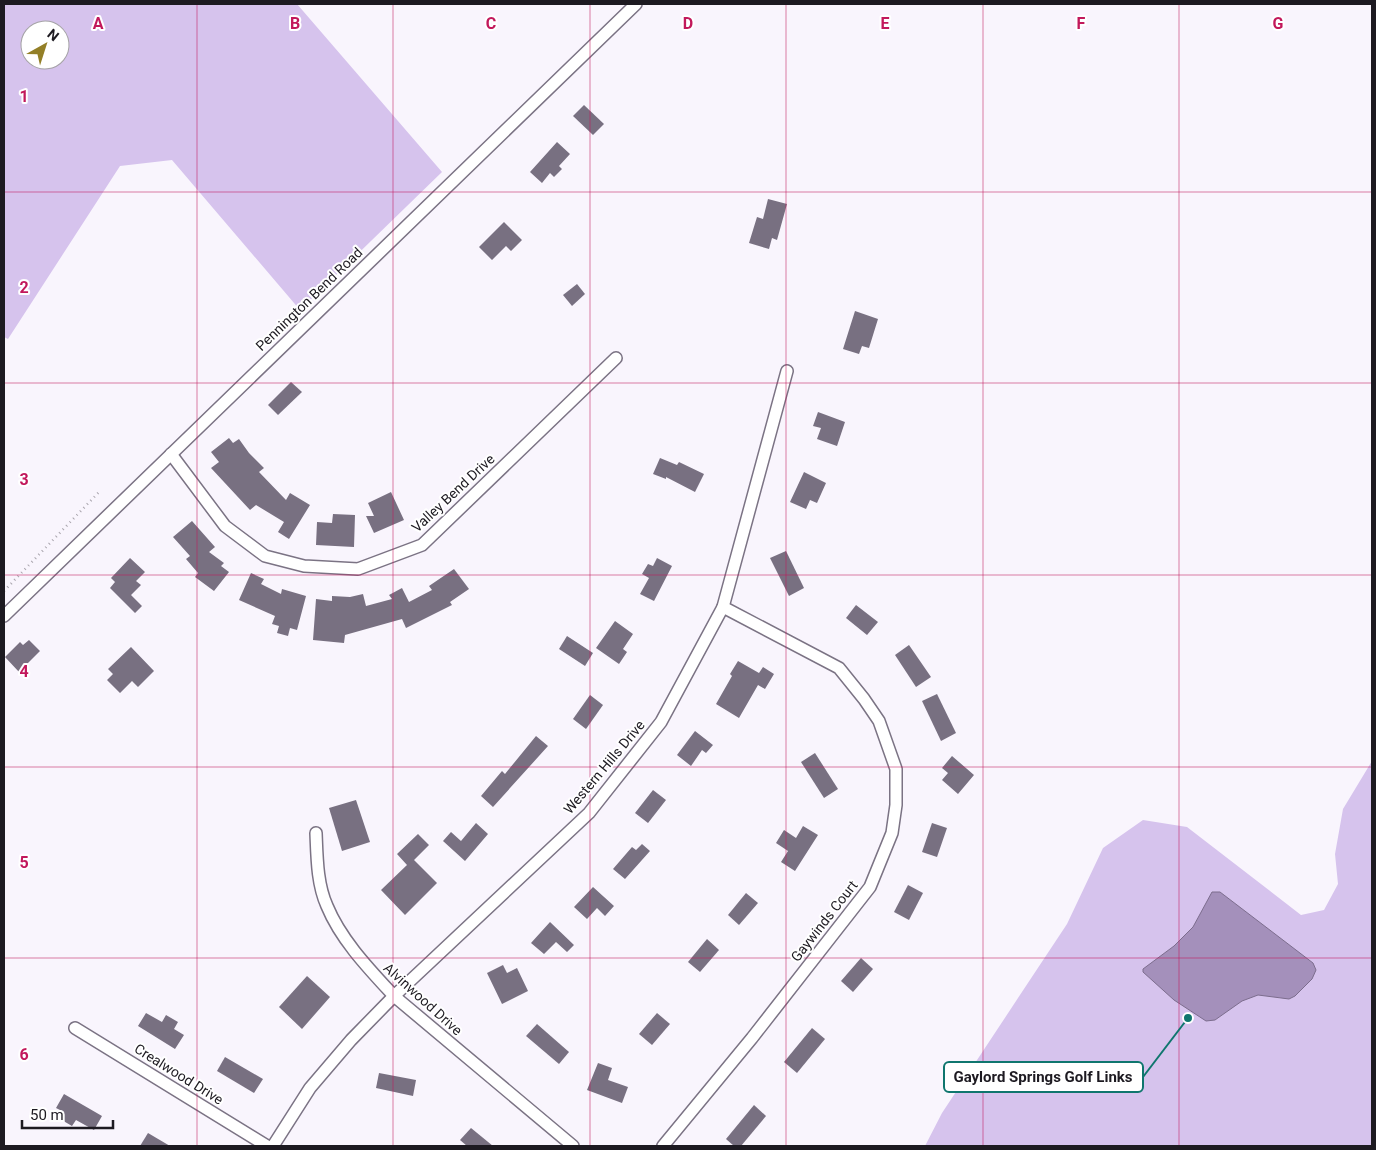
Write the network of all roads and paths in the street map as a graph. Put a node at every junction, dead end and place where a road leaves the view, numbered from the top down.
1 (636, 4) edge
2 (616, 358) dead end
3 (787, 371) dead end
4 (171, 454) junction
5 (100, 491) dead end
6 (4, 591) edge
7 (723, 607) junction
8 (4, 616) edge
9 (316, 833) dead end
10 (394, 996) junction
11 (75, 1028) dead end
12 (267, 1146) edge
13 (273, 1146) edge
14 (573, 1146) edge
15 (663, 1146) edge

1 - 4 street, Pennington Bend Road
2 - 4 street, Valley Bend Drive
3 - 7 street, Western Hills Drive
4 - 8 street, Pennington Bend Road
5 - 6 path
7 - 10 street, Western Hills Drive
7 - 15 street, Gaywinds Court
9 - 10 street, Alvinwood Drive
10 - 13 street, Western Hills Drive
10 - 14 street, Alvinwood Drive
11 - 12 street, Crealwood Drive

